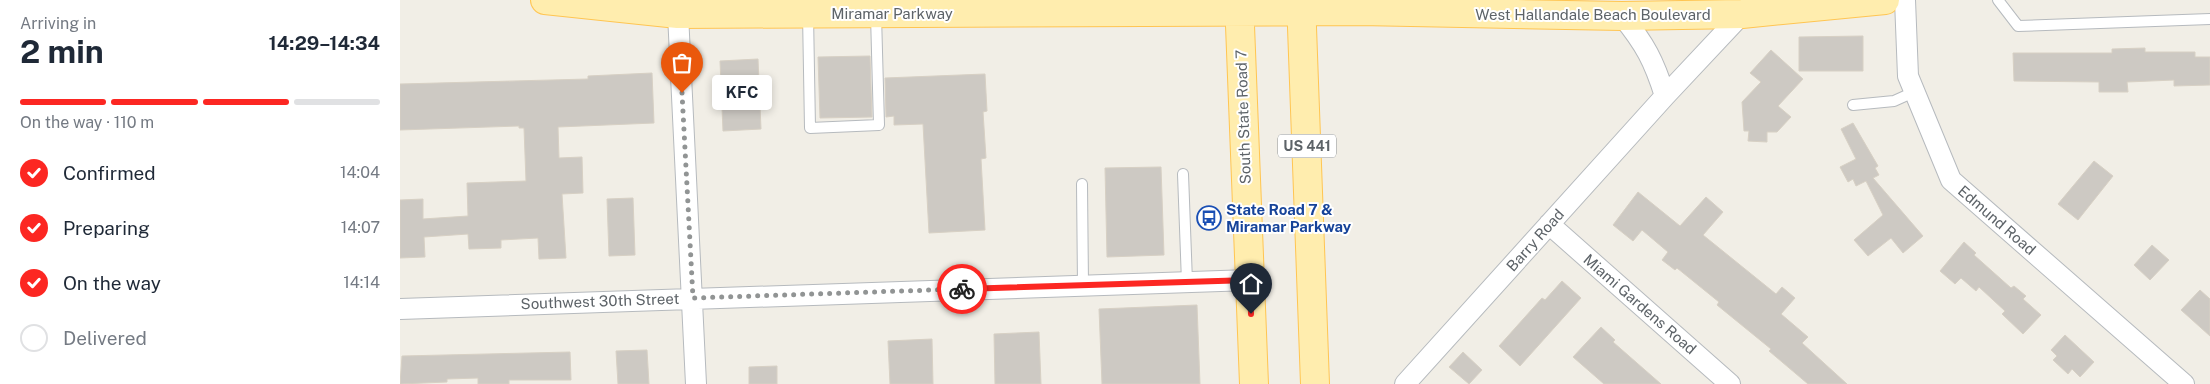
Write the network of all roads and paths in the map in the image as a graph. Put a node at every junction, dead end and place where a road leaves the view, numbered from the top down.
1 (545, 0) edge
2 (1885, 0) edge
3 (1904, 0) edge
4 (1998, 0) edge
5 (1239, 6) edge
6 (1302, 6) edge
7 (678, 14) junction
8 (808, 14) junction
9 (876, 14) junction
10 (1742, 14) junction
11 (1622, 16) junction
12 (2210, 19) edge
13 (1914, 92) junction
14 (1665, 96) junction
15 (1853, 105) dead end
16 (1183, 174) dead end
17 (1082, 184) dead end
18 (1549, 224) junction
19 (1250, 280) junction
20 (1187, 282) junction
21 (1083, 285) junction
22 (693, 298) junction
23 (400, 309) edge
24 (696, 384) edge
25 (1254, 384) edge
26 (1315, 384) edge
27 (1405, 384) edge
28 (1730, 384) edge
29 (2184, 384) edge

1 - 7 main road, Miramar Parkway
2 - 10 main road, West Hallandale Beach Boulevard
3 - 13 street, Edmund Road
4 - 12 lane
5 - 6 main road, West Hallandale Beach Boulevard
5 - 9 main road, Miramar Parkway
5 - 19 main road, South State Road 7
6 - 11 main road, West Hallandale Beach Boulevard
6 - 26 main road, US 441
7 - 8 main road, Miramar Parkway
7 - 22 street
8 - 9 main road, Miramar Parkway
8 - 9 lane
10 - 11 main road, West Hallandale Beach Boulevard
10 - 14 street, Barry Road
11 - 14 street
13 - 15 lane
13 - 29 street, Edmund Road
14 - 18 street, Barry Road
16 - 20 lane
17 - 21 lane
18 - 27 street, Barry Road
18 - 28 street, Miami Gardens Road
19 - 20 street, Southwest 30th Street
19 - 25 main road, South State Road 7
20 - 21 street, Southwest 30th Street
21 - 22 street, Southwest 30th Street
22 - 23 street, Southwest 30th Street
22 - 24 street

